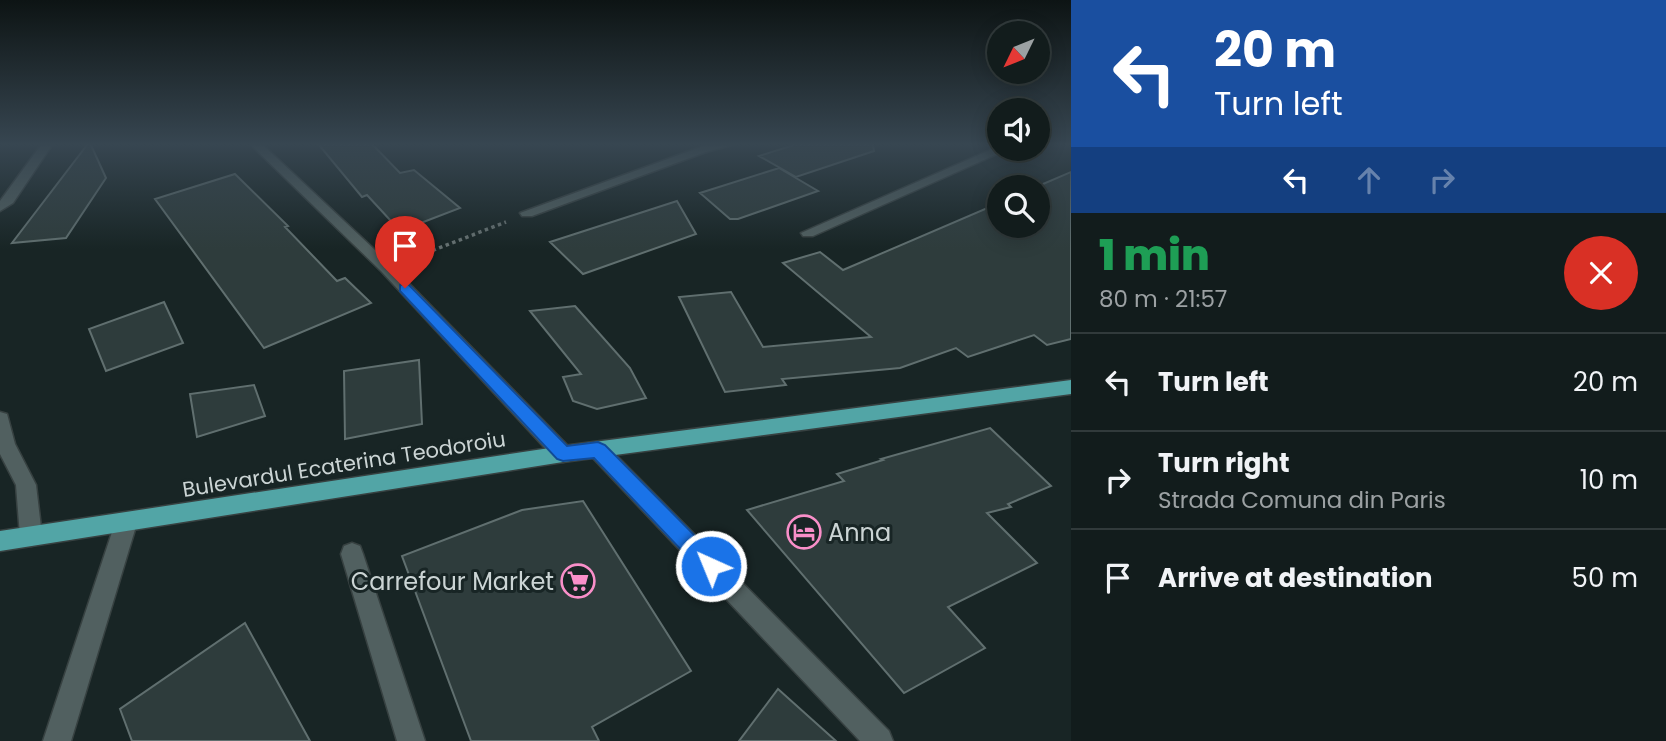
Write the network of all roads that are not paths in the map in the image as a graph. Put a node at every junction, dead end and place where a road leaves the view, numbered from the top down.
1 (23, 180) edge
2 (293, 180) edge
3 (619, 180) edge
4 (929, 180) edge
5 (0, 207) edge
6 (527, 213) road end
7 (808, 233) dead end
8 (1071, 387) edge
9 (0, 419) edge
10 (2, 444) edge
11 (598, 450) junction
12 (563, 454) junction
13 (126, 523) junction
14 (31, 536) junction
15 (0, 541) edge
16 (352, 554) dead end
17 (57, 741) edge
18 (411, 741) edge
19 (879, 741) edge

1 - 5 street
2 - 12 street
3 - 6 street
4 - 7 street
8 - 11 main road, Bulevardul Ecaterina Teodoroiu
9 - 10 street
10 - 14 street
11 - 12 main road, Bulevardul Ecaterina Teodoroiu
11 - 19 street
12 - 13 main road, Bulevardul Ecaterina Teodoroiu
13 - 14 main road, Bulevardul Ecaterina Teodoroiu
13 - 17 street
14 - 15 main road, Bulevardul Ecaterina Teodoroiu
16 - 18 street

